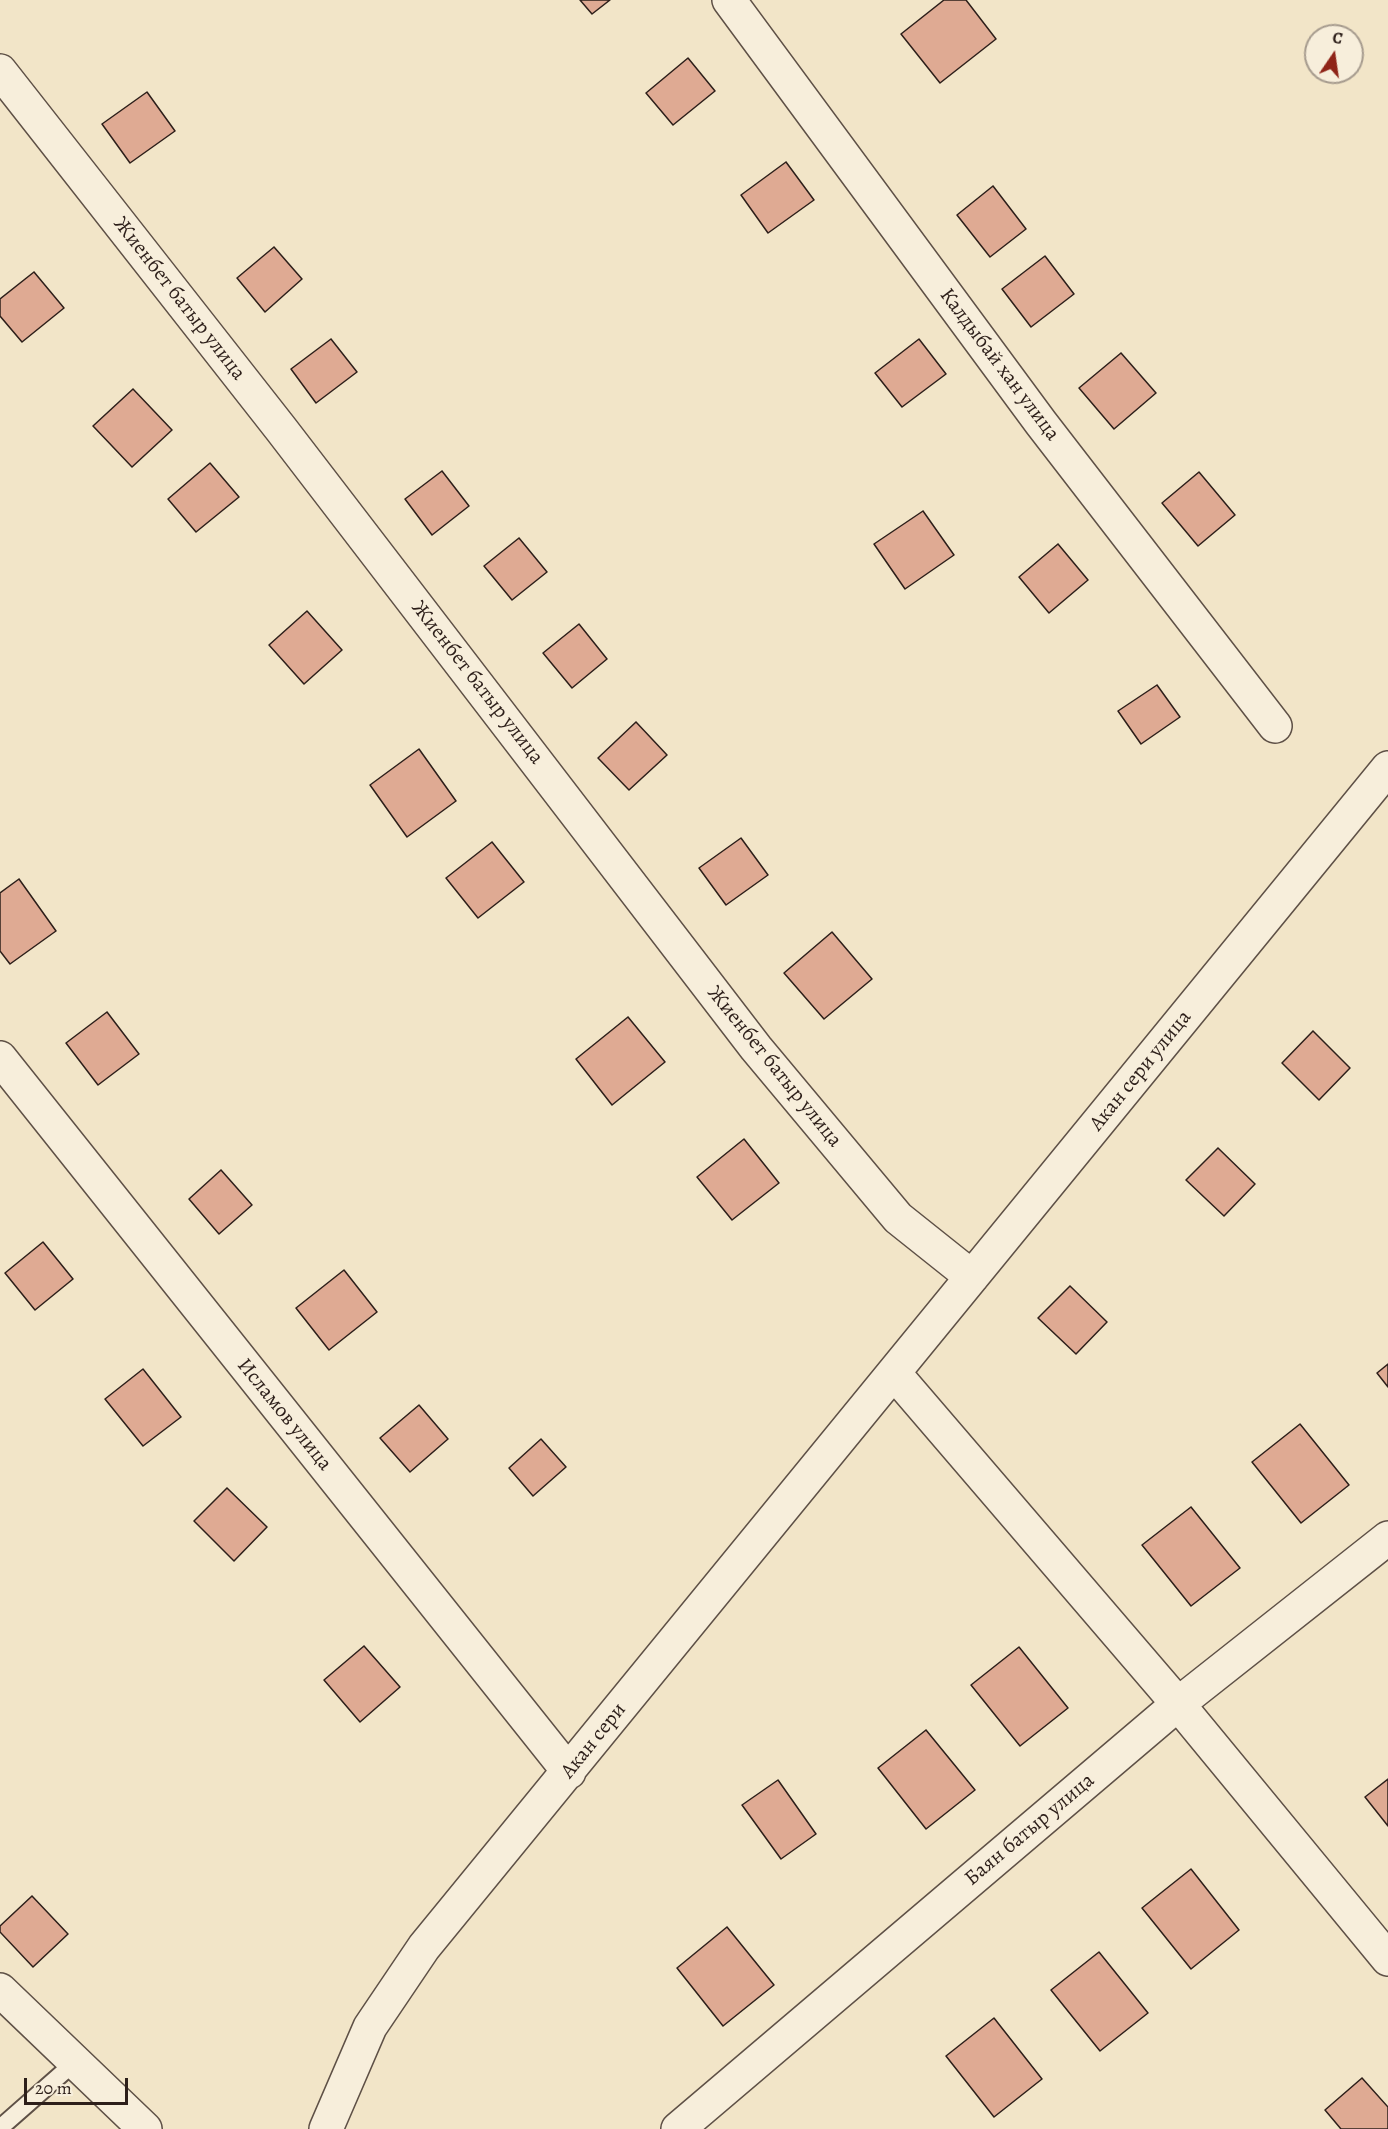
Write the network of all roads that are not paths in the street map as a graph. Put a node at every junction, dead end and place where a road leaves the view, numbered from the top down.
1 (729, 0) edge
2 (0, 70) edge
3 (1275, 726) dead end
4 (1388, 768) edge
5 (0, 1058) edge
6 (972, 1277) junction
7 (894, 1373) junction
8 (1388, 1539) edge
9 (1178, 1704) junction
10 (568, 1772) junction
11 (1388, 1959) edge
12 (0, 1990) edge
13 (75, 2062) junction
14 (0, 2128) edge
15 (145, 2129) edge
16 (326, 2129) edge
17 (678, 2129) edge

1 - 3 street, Калдыбай хан улица
2 - 6 street, Жиенбет батыр улица
4 - 6 street, Акан сери улица
5 - 10 street, Исламов улица
6 - 7 street, Акан сери улица
7 - 9 street
7 - 10 street, Акан сери
8 - 9 street, Баян батыр улица
9 - 11 street
9 - 17 street, Баян батыр улица
10 - 16 street, Акан сери
12 - 13 street
13 - 14 lane
13 - 15 street

